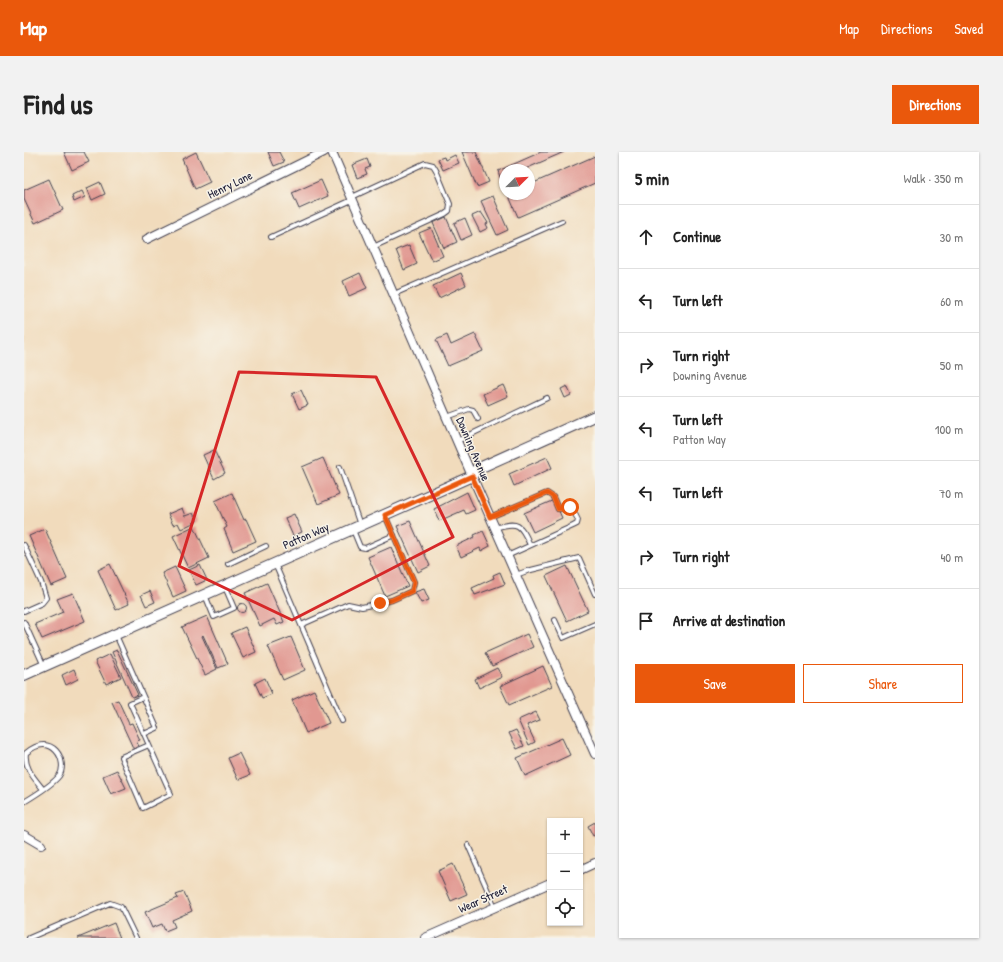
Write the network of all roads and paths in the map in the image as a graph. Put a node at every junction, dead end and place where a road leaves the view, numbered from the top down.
1 (324, 152) edge
2 (332, 152) edge
3 (352, 198) junction
4 (562, 221) dead end
5 (271, 237) dead end
6 (147, 239) dead end
7 (373, 247) junction
8 (393, 294) junction
9 (547, 398) dead end
10 (595, 416) edge
11 (446, 417) junction
12 (478, 419) dead end
13 (456, 441) junction
14 (340, 467) dead end
15 (472, 476) junction
16 (385, 515) junction
17 (490, 517) junction
18 (357, 528) junction
19 (495, 529) junction
20 (394, 536) junction
21 (24, 545) edge
22 (530, 545) junction
23 (266, 546) dead end
24 (507, 556) junction
25 (228, 564) dead end
26 (275, 564) junction
27 (516, 575) junction
28 (593, 585) edge
29 (225, 586) junction
30 (595, 594) edge
31 (205, 595) junction
32 (24, 611) edge
33 (555, 620) dead end
34 (24, 622) edge
35 (595, 624) edge
36 (301, 625) junction
37 (116, 635) junction
38 (44, 667) junction
39 (24, 676) edge
40 (143, 697) junction
41 (342, 721) dead end
42 (144, 734) junction
43 (149, 745) junction
44 (595, 753) edge
45 (42, 789) junction
46 (24, 802) edge
47 (24, 835) edge
48 (41, 845) dead end
49 (468, 845) dead end
50 (595, 863) edge
51 (583, 869) edge
52 (547, 884) edge
53 (495, 907) junction
54 (30, 938) edge
55 (136, 938) edge
56 (425, 938) edge

1 - 6 street, Henry Lane
2 - 3 street, Downing Avenue
3 - 5 lane
3 - 7 street, Downing Avenue
3 - 7 lane
4 - 8 lane
7 - 8 street, Downing Avenue
8 - 11 street, Downing Avenue
9 - 13 lane
10 - 15 street, Patton Way
11 - 12 lane
11 - 13 street, Downing Avenue
13 - 15 street, Downing Avenue
14 - 18 lane
15 - 16 street, Patton Way
15 - 17 street, Downing Avenue
16 - 18 street, Patton Way
16 - 20 lane
17 - 19 street, Downing Avenue
17 - 22 lane
18 - 20 lane
18 - 26 street, Patton Way
19 - 22 lane
19 - 24 street, Downing Avenue
20 - 36 lane
21 - 32 lane
22 - 24 lane
23 - 25 lane
24 - 27 street, Downing Avenue
26 - 29 street, Patton Way
26 - 36 lane
27 - 28 lane
27 - 44 street, Downing Avenue
28 - 30 lane
29 - 31 street, Patton Way
29 - 31 lane
31 - 37 street, Patton Way
33 - 35 lane
34 - 38 lane
36 - 41 lane
37 - 38 street, Patton Way
37 - 40 lane
38 - 39 street, Patton Way
40 - 42 lane
40 - 42 lane
42 - 43 lane
43 - 43 lane
45 - 45 lane
45 - 46 lane
47 - 48 street
49 - 53 lane
50 - 51 street
52 - 53 street, Wear Street
53 - 56 street, Wear Street
54 - 55 lane

